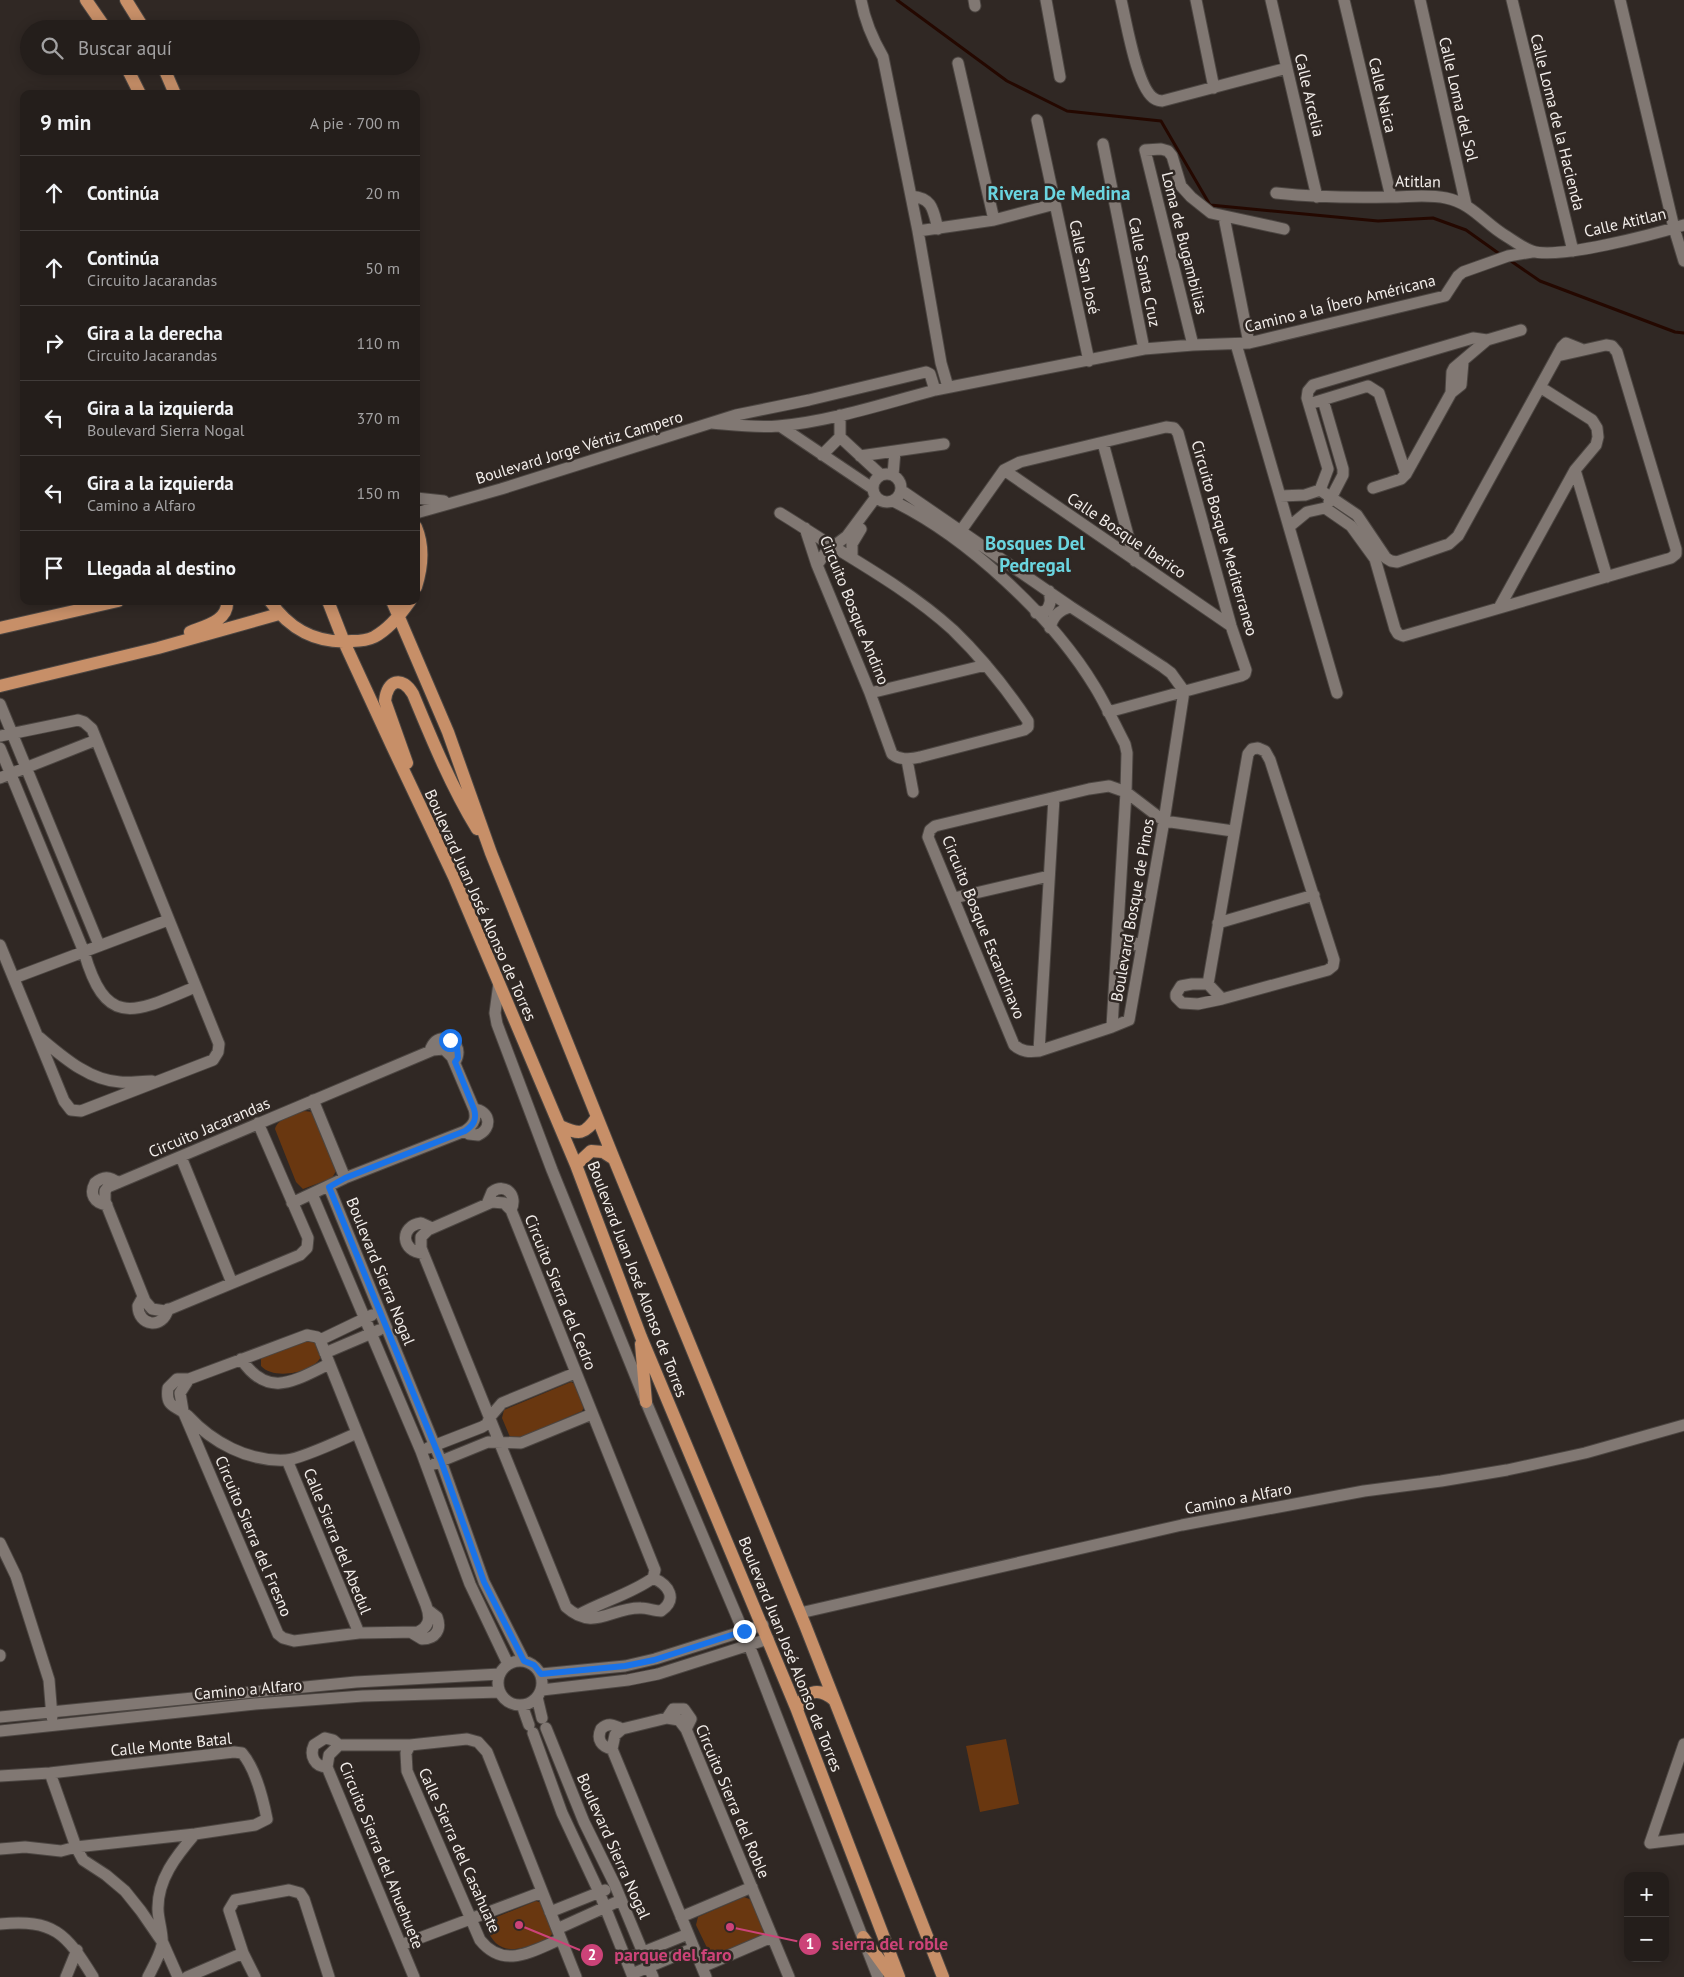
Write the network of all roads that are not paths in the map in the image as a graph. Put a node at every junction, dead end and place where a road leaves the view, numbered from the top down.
1 (86, 0) edge
2 (126, 0) edge
3 (860, 0) edge
4 (1046, 0) edge
5 (1121, 0) edge
6 (1196, 0) edge
7 (1271, 0) edge
8 (1344, 0) edge
9 (1420, 0) edge
10 (1512, 0) edge
11 (1620, 0) edge
12 (100, 20) edge
13 (138, 20) edge
14 (958, 63) dead end
15 (1287, 68) junction
16 (130, 75) edge
17 (167, 75) edge
18 (1060, 77) dead end
19 (1214, 88) junction
20 (138, 90) edge
21 (173, 90) edge
22 (1037, 120) dead end
23 (1102, 144) dead end
24 (1276, 193) dead end
25 (911, 196) junction
26 (1317, 197) junction
27 (1391, 197) junction
28 (1055, 204) junction
29 (1466, 205) junction
30 (1224, 217) junction
31 (994, 220) junction
32 (1679, 227) edge
33 (938, 229) junction
34 (1284, 229) dead end
35 (918, 231) junction
36 (1503, 235) junction
37 (1573, 251) junction
38 (1532, 252) junction
39 (1508, 256) junction
40 (1684, 261) edge
41 (1521, 330) dead end
42 (1465, 340) junction
43 (1487, 340) junction
44 (1193, 344) junction
45 (1236, 344) junction
46 (1249, 344) junction
47 (1144, 349) junction
48 (1470, 353) junction
49 (1089, 361) junction
50 (948, 387) junction
51 (1540, 387) junction
52 (935, 390) junction
53 (1323, 400) junction
54 (1309, 404) junction
55 (840, 415) junction
56 (712, 423) junction
57 (780, 426) junction
58 (840, 437) junction
59 (1103, 443) junction
60 (944, 444) dead end
61 (895, 451) junction
62 (822, 455) junction
63 (860, 456) junction
64 (1004, 470) junction
65 (1575, 470) junction
66 (1406, 474) junction
67 (880, 475) junction
68 (893, 475) junction
69 (1373, 488) dead end
70 (901, 490) junction
71 (1320, 490) junction
72 (1280, 496) junction
73 (881, 497) junction
74 (1331, 497) junction
75 (420, 498) edge
76 (456, 501) junction
77 (1326, 508) junction
78 (420, 512) edge
79 (780, 513) dead end
80 (1290, 526) junction
81 (805, 528) junction
82 (958, 535) junction
83 (420, 545) edge
84 (833, 546) junction
85 (852, 557) junction
86 (1135, 561) junction
87 (1391, 561) junction
88 (817, 565) junction
89 (420, 572) edge
90 (1379, 574) junction
91 (1607, 577) junction
92 (1049, 592) junction
93 (101, 605) edge
94 (227, 605) edge
95 (273, 605) edge
96 (330, 605) edge
97 (394, 605) edge
98 (407, 605) edge
99 (1071, 606) junction
100 (1499, 608) junction
101 (1036, 613) junction
102 (279, 614) junction
103 (398, 617) junction
104 (1232, 626) junction
105 (0, 628) edge
106 (1050, 628) junction
107 (344, 642) junction
108 (158, 648) junction
109 (986, 665) junction
110 (0, 686) edge
111 (1184, 691) junction
112 (870, 693) junction
113 (1337, 693) dead end
114 (0, 704) edge
115 (1108, 712) junction
116 (6, 734) edge
117 (96, 740) junction
118 (0, 748) edge
119 (907, 760) junction
120 (26, 768) junction
121 (5, 776) edge
122 (913, 792) dead end
123 (1126, 792) junction
124 (1054, 798) junction
125 (422, 809) junction
126 (1164, 821) junction
127 (1234, 831) junction
128 (490, 853) junction
129 (1049, 876) junction
130 (1314, 894) junction
131 (954, 898) junction
132 (168, 920) junction
133 (1218, 923) junction
134 (1119, 940) junction
135 (1142, 942) junction
136 (0, 945) edge
137 (99, 945) junction
138 (84, 952) junction
139 (14, 978) junction
140 (499, 983) junction
141 (1208, 984) junction
142 (195, 987) junction
143 (1222, 1000) junction
144 (1112, 1028) junction
145 (38, 1036) junction
146 (1039, 1051) junction
147 (161, 1080) junction
148 (313, 1100) junction
149 (597, 1117) junction
150 (258, 1123) junction
151 (560, 1126) junction
152 (181, 1157) junction
153 (614, 1160) junction
154 (576, 1165) junction
155 (345, 1178) junction
156 (329, 1187) junction
157 (312, 1194) junction
158 (292, 1203) junction
159 (345, 1226) junction
160 (329, 1232) junction
161 (354, 1249) junction
162 (338, 1255) junction
163 (232, 1283) junction
164 (380, 1312) junction
165 (366, 1318) junction
166 (386, 1328) junction
167 (372, 1333) junction
168 (641, 1336) junction
169 (320, 1340) junction
170 (325, 1353) junction
171 (241, 1359) junction
172 (330, 1364) junction
173 (575, 1372) junction
174 (646, 1402) junction
175 (183, 1411) junction
176 (592, 1414) junction
177 (490, 1417) junction
178 (1684, 1425) edge
179 (357, 1433) junction
180 (499, 1443) junction
181 (434, 1445) junction
182 (421, 1451) junction
183 (287, 1460) junction
184 (441, 1461) junction
185 (427, 1466) junction
186 (0, 1543) edge
187 (653, 1578) junction
188 (800, 1613) junction
189 (578, 1615) junction
190 (763, 1625) junction
191 (744, 1631) junction
192 (359, 1633) junction
193 (768, 1639) junction
194 (750, 1645) junction
195 (524, 1661) junction
196 (508, 1664) junction
197 (500, 1674) junction
198 (541, 1674) junction
199 (500, 1692) junction
200 (540, 1694) junction
201 (834, 1700) junction
202 (522, 1705) junction
203 (797, 1710) junction
204 (52, 1712) junction
205 (0, 1717) edge
206 (52, 1726) junction
207 (0, 1731) edge
208 (1684, 1744) edge
209 (339, 1745) junction
210 (410, 1745) junction
211 (327, 1767) junction
212 (50, 1773) junction
213 (0, 1776) edge
214 (195, 1834) junction
215 (1684, 1839) edge
216 (76, 1847) junction
217 (0, 1849) edge
218 (616, 1885) junction
219 (752, 1887) junction
220 (542, 1892) junction
221 (599, 1892) junction
222 (621, 1900) junction
223 (606, 1907) junction
224 (550, 1912) junction
225 (681, 1917) junction
226 (471, 1919) junction
227 (0, 1924) edge
228 (559, 1934) junction
229 (688, 1934) junction
230 (772, 1937) junction
231 (863, 1937) junction
232 (163, 1943) junction
233 (401, 1945) junction
234 (694, 1948) junction
235 (77, 1950) junction
236 (243, 1952) junction
237 (643, 1953) junction
238 (626, 1959) junction
239 (651, 1972) edge
240 (704, 1972) edge
241 (633, 1976) edge
242 (66, 1977) edge
243 (93, 1977) edge
244 (148, 1977) edge
245 (178, 1977) edge
246 (187, 1977) edge
247 (255, 1977) edge
248 (329, 1977) edge
249 (414, 1977) edge
250 (576, 1977) edge
251 (788, 1977) edge
252 (878, 1977) edge
253 (892, 1977) edge
254 (900, 1977) edge
255 (943, 1977) edge

1 - 12 main road
2 - 13 main road
3 - 25 street
4 - 18 street
5 - 19 street
6 - 19 street
7 - 15 street, Calle Arcelia
8 - 27 street, Calle Naica
9 - 29 street, Calle Loma del Sol
10 - 37 street, Calle Loma de la Hacienda
11 - 32 street
14 - 31 street
15 - 19 street
15 - 26 street, Calle Arcelia
16 - 20 main road
17 - 21 main road
22 - 28 street, Calle San José
23 - 47 street, Calle Santa Cruz
24 - 26 street, Atitlan
25 - 33 street
25 - 35 street
26 - 27 street, Atitlan
27 - 29 street, Atitlan
28 - 31 street
28 - 49 street, Calle San José
29 - 36 street, Atitlan
30 - 34 street
30 - 44 street, Loma de Bugambilias
30 - 46 street
31 - 33 street
32 - 37 street, Calle Atitlan
32 - 40 street
33 - 35 street
35 - 50 street
36 - 38 street, Atitlan
36 - 39 street
37 - 38 street, Atitlan
38 - 39 street, Camino a la Íbero Américana
39 - 46 street, Camino a la Íbero Américana
41 - 43 street
42 - 43 street
42 - 48 street
42 - 54 street
43 - 48 street
44 - 45 street, Camino a la Íbero Américana
44 - 47 street, Camino a la Íbero Américana
45 - 46 street, Camino a la Íbero Américana
45 - 72 street
47 - 49 street, Camino a la Íbero Américana
48 - 66 street
49 - 50 street, Camino a la Íbero Américana
50 - 52 street, Camino a la Íbero Américana
51 - 65 street
51 - 87 street
51 - 91 street
52 - 55 street, Boulevard Jorge Vértiz Campero
52 - 56 street, Boulevard Jorge Vértiz Campero
53 - 54 street
53 - 66 street
53 - 74 street
54 - 71 street
55 - 57 street, Boulevard Jorge Vértiz Campero
55 - 58 street
56 - 57 street, Boulevard Jorge Vértiz Campero
56 - 76 street, Boulevard Jorge Vértiz Campero
57 - 62 street, Boulevard Bosque de Pinos
58 - 62 street
58 - 63 street
59 - 64 street, Circuito Bosque Mediterraneo
59 - 86 street
59 - 104 street, Circuito Bosque Mediterraneo
60 - 61 street
61 - 63 street
61 - 68 street
62 - 73 street, Boulevard Bosque de Pinos
63 - 67 street
64 - 82 street
64 - 86 street, Calle Bosque Iberico
65 - 91 street
65 - 100 street
66 - 69 street
67 - 68 street
67 - 73 street
68 - 70 street
70 - 73 street
70 - 82 street, Boulevard Bosque de Pinos
71 - 72 street
71 - 74 street
72 - 80 street
73 - 82 street, Boulevard Bosque de Pinos
73 - 84 street, Circuito Bosque Andino
73 - 85 street, Circuito Bosque Andino
74 - 77 street
74 - 87 street
75 - 76 street, Boulevard Jorge Vértiz Campero
76 - 78 street, Boulevard Jorge Vértiz Campero
77 - 80 street
77 - 90 street
79 - 81 street
80 - 113 street
81 - 84 street, Circuito Bosque Andino
81 - 88 street, Circuito Bosque Andino
82 - 92 street, Boulevard Bosque de Pinos
82 - 101 street, Boulevard Bosque de Pinos
83 - 89 main road
84 - 85 street
84 - 88 street
85 - 109 street, Circuito Bosque Andino
86 - 104 street, Calle Bosque Iberico
87 - 90 street
88 - 112 street, Circuito Bosque Andino
90 - 100 street
91 - 100 street
92 - 99 street, Boulevard Bosque de Pinos
92 - 101 street
93 - 105 main road
94 - 108 main road
95 - 102 main road
96 - 107 main road, Boulevard Juan José Alonso de Torres
97 - 103 main road, Boulevard Juan José Alonso de Torres
98 - 103 main road
99 - 106 street
99 - 111 street, Boulevard Bosque de Pinos
101 - 106 street, Boulevard Bosque de Pinos
102 - 107 main road
102 - 108 main road
103 - 107 main road
103 - 128 main road, Boulevard Juan José Alonso de Torres
104 - 111 street, Circuito Bosque Mediterraneo
106 - 115 street, Boulevard Bosque de Pinos
107 - 125 main road, Boulevard Juan José Alonso de Torres
108 - 110 main road
109 - 112 street
109 - 119 street, Circuito Bosque Andino
111 - 115 street
111 - 126 street, Boulevard Bosque de Pinos
112 - 119 street, Circuito Bosque Andino
114 - 116 street
115 - 123 street, Boulevard Bosque de Pinos
116 - 117 street
116 - 120 street
117 - 120 street
117 - 132 street
118 - 121 street
119 - 122 street
120 - 121 street
120 - 137 street
121 - 138 street
123 - 124 street, Circuito Bosque Escandinavo
123 - 126 street
123 - 134 street, Boulevard Bosque de Pinos
124 - 129 street
124 - 131 street, Circuito Bosque Escandinavo
125 - 128 main road
125 - 140 main road, Boulevard Juan José Alonso de Torres
126 - 127 street
126 - 135 street, Boulevard Bosque de Pinos
127 - 130 street
127 - 133 street
128 - 149 main road, Boulevard Juan José Alonso de Torres
129 - 131 street
129 - 146 street
130 - 133 street
130 - 143 street
131 - 146 street, Circuito Bosque Escandinavo
132 - 137 street
132 - 142 street
133 - 141 street
134 - 135 street
134 - 144 street, Boulevard Bosque de Pinos
135 - 144 street, Boulevard Bosque de Pinos
136 - 139 street
137 - 138 street
138 - 139 street
138 - 142 street
139 - 145 street
140 - 151 main road, Boulevard Juan José Alonso de Torres
140 - 174 street
141 - 143 street
141 - 143 street
142 - 147 street
144 - 146 street, Circuito Bosque Escandinavo
145 - 147 street
145 - 147 street
148 - 150 street, Circuito Jacarandas
148 - 155 street
148 - 155 street, Circuito Jacarandas
149 - 151 main road
149 - 153 main road, Boulevard Juan José Alonso de Torres
150 - 152 street, Circuito Jacarandas
150 - 158 street
151 - 154 main road, Boulevard Juan José Alonso de Torres
152 - 163 street
152 - 163 street, Circuito Jacarandas
153 - 154 main road
153 - 188 main road, Boulevard Juan José Alonso de Torres
154 - 168 main road, Boulevard Juan José Alonso de Torres
155 - 156 street, Circuito Jacarandas
156 - 157 street, Boulevard Sierra Nogal
156 - 159 street, Boulevard Sierra Nogal
157 - 158 street
157 - 160 street, Boulevard Sierra Nogal
158 - 163 street, Circuito Jacarandas
159 - 160 street
159 - 161 street, Boulevard Sierra Nogal
160 - 162 street, Boulevard Sierra Nogal
161 - 162 street
161 - 164 street, Boulevard Sierra Nogal
162 - 165 street, Boulevard Sierra Nogal
164 - 165 street, Circuito Sierra del Fresno
164 - 166 street, Boulevard Sierra Nogal
165 - 167 street, Boulevard Sierra Nogal
165 - 169 street, Circuito Sierra del Fresno
166 - 167 street
166 - 181 street, Boulevard Sierra Nogal
167 - 170 street
167 - 182 street, Boulevard Sierra Nogal
168 - 174 main road
168 - 190 main road, Boulevard Juan José Alonso de Torres
169 - 170 street, Circuito Sierra del Fresno
169 - 171 street, Circuito Sierra del Fresno
170 - 172 street, Circuito Sierra del Fresno
171 - 172 street
171 - 175 street, Circuito Sierra del Fresno
172 - 179 street, Circuito Sierra del Fresno
173 - 176 street, Circuito Sierra del Cedro
173 - 177 street
173 - 177 street, Circuito Sierra del Cedro
174 - 191 street
175 - 183 street
175 - 192 street, Circuito Sierra del Fresno
176 - 180 street
176 - 187 street, Circuito Sierra del Cedro
177 - 180 street, Circuito Sierra del Cedro
177 - 181 street
178 - 188 street, Camino a Alfaro
179 - 183 street
179 - 192 street, Circuito Sierra del Fresno
180 - 184 street
180 - 189 street, Circuito Sierra del Cedro
181 - 182 street
181 - 184 street, Boulevard Sierra Nogal
182 - 185 street, Boulevard Sierra Nogal
183 - 192 street, Calle Sierra del Abedul
184 - 185 street
184 - 195 street, Boulevard Sierra Nogal
185 - 196 street, Boulevard Sierra Nogal
186 - 204 street
187 - 189 street
187 - 189 street
188 - 201 main road, Boulevard Juan José Alonso de Torres
190 - 191 street
190 - 193 main road, Boulevard Juan José Alonso de Torres
191 - 194 street
191 - 198 street
193 - 194 street
193 - 203 main road, Boulevard Juan José Alonso de Torres
194 - 200 street
194 - 231 street
195 - 196 street
195 - 198 street
196 - 197 street
197 - 199 street
197 - 204 street, Camino a Alfaro
198 - 200 street
199 - 202 street
199 - 206 street, Camino a Alfaro
200 - 202 street
200 - 218 street, Boulevard Sierra Nogal
201 - 203 main road
201 - 255 main road, Boulevard Juan José Alonso de Torres
202 - 221 street, Boulevard Sierra Nogal
203 - 254 main road, Boulevard Juan José Alonso de Torres
204 - 205 street, Camino a Alfaro
204 - 206 street
206 - 207 street, Camino a Alfaro
208 - 215 street
209 - 210 street, Circuito Sierra del Ahuehuete
209 - 211 street, Circuito Sierra del Ahuehuete
209 - 211 street
210 - 220 street, Circuito Sierra del Ahuehuete
210 - 226 street, Calle Sierra del Casahuate
211 - 233 street, Circuito Sierra del Ahuehuete
212 - 213 street, Calle Monte Batal
212 - 214 street, Calle Monte Batal
212 - 216 street
214 - 216 street, Calle Monte Batal
214 - 232 street
216 - 217 street, Calle Monte Batal
216 - 232 street
218 - 221 street
218 - 222 street, Boulevard Sierra Nogal
219 - 225 street
219 - 225 street, Circuito Sierra del Roble
219 - 230 street, Circuito Sierra del Roble
220 - 224 street, Circuito Sierra del Ahuehuete
220 - 226 street
221 - 223 street, Boulevard Sierra Nogal
221 - 224 street
222 - 223 street
222 - 237 street, Boulevard Sierra Nogal
223 - 228 street
223 - 238 street, Boulevard Sierra Nogal
224 - 228 street, Circuito Sierra del Ahuehuete
225 - 229 street, Circuito Sierra del Roble
226 - 228 street, Calle Sierra del Casahuate
226 - 233 street
227 - 235 street
228 - 250 street, Circuito Sierra del Ahuehuete
229 - 234 street, Circuito Sierra del Roble
229 - 237 street
230 - 240 street
230 - 251 street, Circuito Sierra del Roble
231 - 252 street
231 - 253 main road
232 - 244 street
232 - 245 street
233 - 249 street, Circuito Sierra del Ahuehuete
234 - 239 street
234 - 240 street, Circuito Sierra del Roble
235 - 242 street
235 - 243 street
236 - 246 street
236 - 247 street
236 - 248 street
237 - 238 street
237 - 239 street, Boulevard Sierra Nogal
238 - 241 street, Boulevard Sierra Nogal
239 - 241 street

